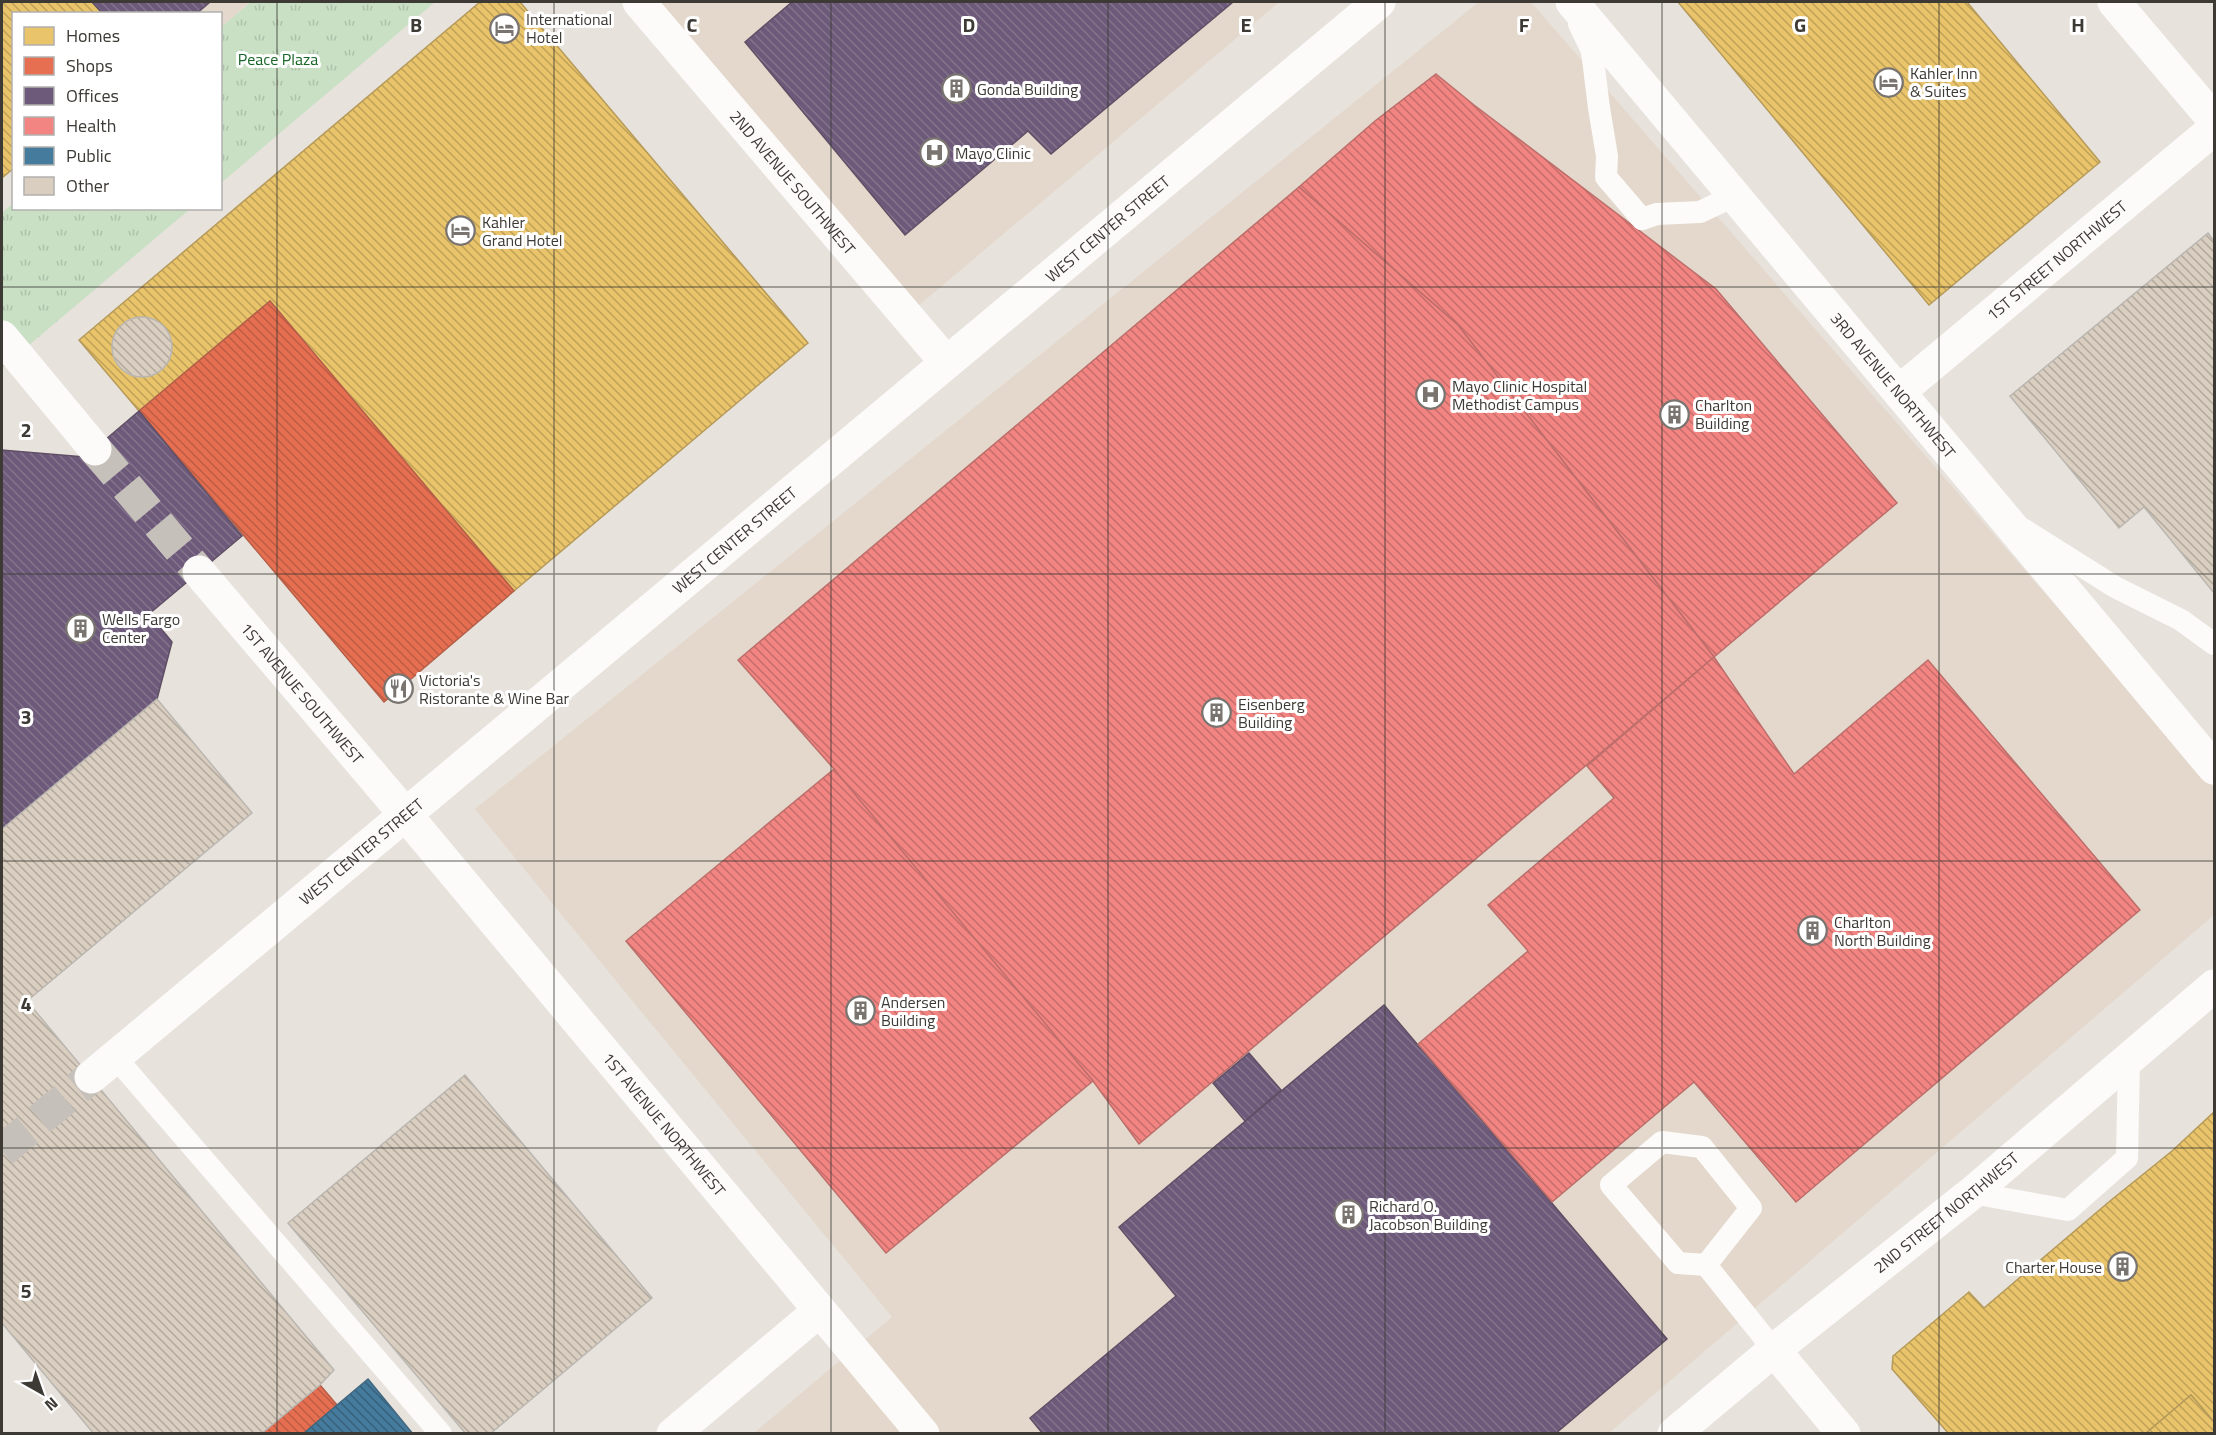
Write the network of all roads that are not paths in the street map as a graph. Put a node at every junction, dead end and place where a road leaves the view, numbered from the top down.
1 (639, 2) edge
2 (1379, 2) edge
3 (1567, 2) edge
4 (1572, 2) edge
5 (2114, 2) edge
6 (2214, 120) edge
7 (2214, 129) edge
8 (1736, 195) junction
9 (2, 337) edge
10 (946, 362) junction
11 (1900, 391) junction
12 (95, 449) tunnel mouth
13 (2004, 517) junction
14 (199, 572) tunnel mouth
15 (2214, 644) edge
16 (2214, 768) edge
17 (405, 814) junction
18 (2214, 986) edge
19 (2129, 1059) junction
20 (103, 1067) joint
21 (1972, 1193) junction
22 (1706, 1264) junction
23 (819, 1311) junction
24 (1774, 1350) junction
25 (441, 1434) edge
26 (673, 1434) edge
27 (923, 1434) edge
28 (1674, 1434) edge
29 (1844, 1434) edge

1 - 10 street, 2ND AVENUE SOUTHWEST
2 - 10 street, WEST CENTER STREET
3 - 8 lane
4 - 8 street, 3RD AVENUE NORTHWEST
5 - 6 street
7 - 11 street, 1ST STREET NORTHWEST
8 - 11 street, 3RD AVENUE NORTHWEST
9 - 12 street
10 - 17 street, WEST CENTER STREET
11 - 13 street, 3RD AVENUE NORTHWEST
13 - 15 lane
13 - 16 street, 3RD AVENUE NORTHWEST
14 - 17 street, 1ST AVENUE SOUTHWEST
17 - 20 street, WEST CENTER STREET
17 - 23 street, 1ST AVENUE NORTHWEST
18 - 19 street, 2ND STREET NORTHWEST
19 - 21 street, 2ND STREET NORTHWEST
19 - 21 lane
20 - 25 lane
21 - 24 street, 2ND STREET NORTHWEST
22 - 22 lane
22 - 24 lane
23 - 26 street
23 - 27 street, 1ST AVENUE NORTHWEST
24 - 28 street, 2ND STREET NORTHWEST
24 - 29 street

